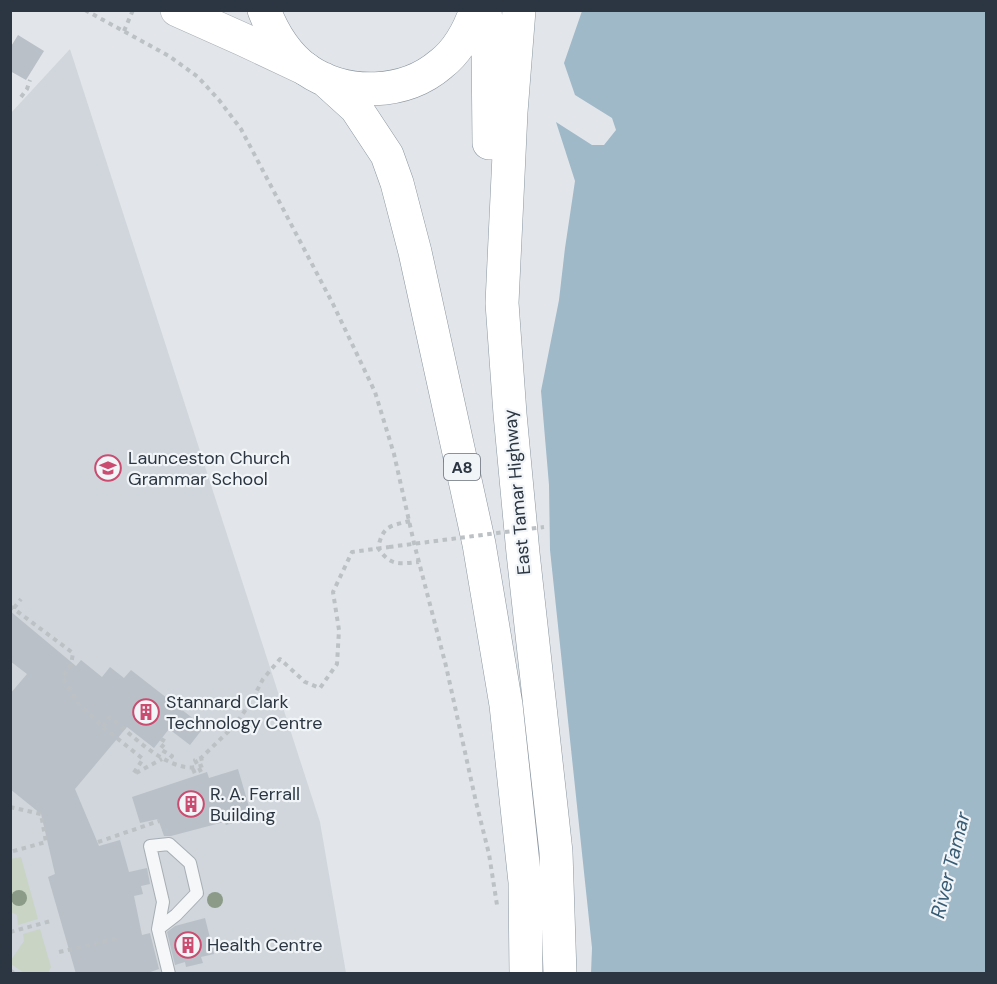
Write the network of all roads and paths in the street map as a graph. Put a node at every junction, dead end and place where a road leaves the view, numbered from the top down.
1 (85, 10) edge
2 (133, 10) edge
3 (177, 10) edge
4 (264, 10) edge
5 (476, 10) edge
6 (485, 10) edge
7 (519, 10) edge
8 (124, 32) junction
9 (315, 74) junction
10 (30, 80) dead end
11 (21, 97) dead end
12 (502, 303) junction
13 (410, 521) junction
14 (544, 527) dead end
15 (378, 548) junction
16 (419, 562) junction
17 (21, 599) dead end
18 (12, 607) edge
19 (103, 727) junction
20 (161, 739) dead end
21 (164, 760) junction
22 (193, 769) junction
23 (196, 776) dead end
24 (10, 807) edge
25 (159, 821) dead end
26 (98, 842) dead end
27 (10, 852) edge
28 (497, 907) dead end
29 (51, 921) dead end
30 (158, 929) junction
31 (10, 932) edge
32 (119, 938) dead end
33 (59, 951) dead end
34 (10, 970) edge
35 (15, 974) edge
36 (169, 974) edge
37 (526, 974) edge
38 (560, 974) edge

1 - 8 path
2 - 8 path
3 - 9 main road
4 - 9 main road, A8
5 - 9 main road, A8
6 - 12 main road
7 - 12 main road, East Tamar Highway
8 - 13 path
9 - 37 main road, A8
10 - 11 path
12 - 38 main road, East Tamar Highway
13 - 15 path
13 - 16 path
14 - 15 path, bridge
15 - 16 path
15 - 22 path
16 - 28 path
17 - 18 path
18 - 19 path
19 - 21 path
19 - 21 path
20 - 21 path
21 - 22 path
22 - 23 path
24 - 27 path
25 - 26 path
29 - 31 path
30 - 30 lane
30 - 36 lane
32 - 33 path
34 - 35 path

